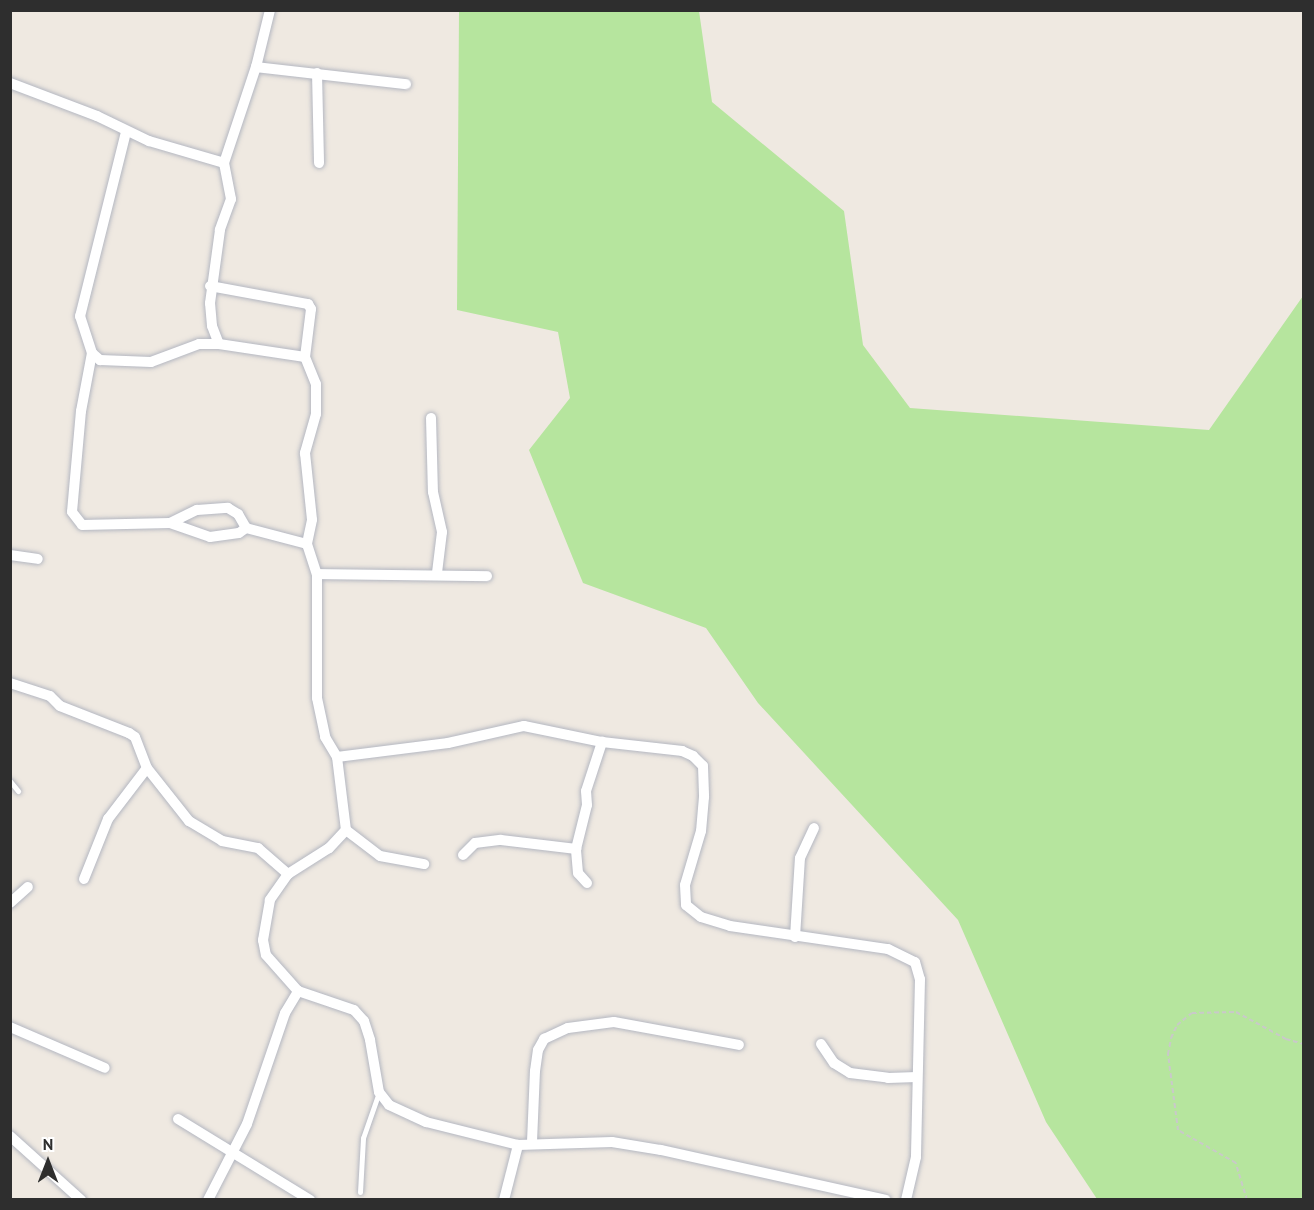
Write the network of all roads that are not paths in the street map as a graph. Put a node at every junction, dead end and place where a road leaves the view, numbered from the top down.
1 (270, 10) edge
2 (256, 68) junction
3 (317, 73) junction
4 (10, 82) edge
5 (406, 84) dead end
6 (126, 132) junction
7 (319, 163) dead end
8 (224, 164) junction
9 (210, 286) junction
10 (219, 344) junction
11 (92, 353) junction
12 (305, 357) junction
13 (431, 418) dead end
14 (170, 523) junction
15 (246, 528) junction
16 (307, 544) junction
17 (10, 555) edge
18 (38, 559) dead end
19 (437, 573) junction
20 (317, 574) junction
21 (487, 576) dead end
22 (10, 683) edge
23 (602, 742) junction
24 (337, 757) junction
25 (147, 768) junction
26 (10, 781) edge
27 (18, 791) dead end
28 (814, 828) dead end
29 (346, 831) junction
30 (576, 849) junction
31 (463, 855) dead end
32 (424, 864) dead end
33 (288, 874) junction
34 (84, 879) dead end
35 (587, 883) dead end
36 (28, 887) dead end
37 (10, 903) edge
38 (795, 937) junction
39 (297, 991) junction
40 (10, 1027) edge
41 (821, 1044) dead end
42 (740, 1045) dead end
43 (105, 1068) dead end
44 (917, 1077) junction
45 (379, 1092) junction
46 (178, 1119) dead end
47 (10, 1136) edge
48 (532, 1142) junction
49 (518, 1145) junction
50 (231, 1155) junction
51 (360, 1192) dead end
52 (81, 1200) edge
53 (208, 1200) edge
54 (310, 1200) edge
55 (504, 1200) edge
56 (886, 1200) edge
57 (906, 1200) edge

1 - 2 street
2 - 3 street
2 - 8 street
3 - 5 street
3 - 7 street
4 - 6 street
6 - 8 street
6 - 11 street
8 - 9 street
9 - 10 street
9 - 12 street
10 - 11 street
10 - 12 street
11 - 14 street
12 - 16 street
13 - 19 street
14 - 15 street
14 - 15 street
15 - 16 street
16 - 20 street
17 - 18 street
19 - 20 street
19 - 21 street
20 - 24 street
22 - 25 street
23 - 24 street
23 - 30 street
23 - 38 street
24 - 29 street
25 - 33 street
25 - 34 street
26 - 27 lane
28 - 38 street
29 - 32 street
29 - 33 street
30 - 31 street
30 - 35 street
33 - 39 street
36 - 37 street
38 - 44 street
39 - 45 street
39 - 50 street
40 - 43 street
41 - 44 street
42 - 48 street
44 - 57 street
45 - 49 street
45 - 51 lane
46 - 50 street
47 - 52 street
48 - 49 street
48 - 56 street
49 - 55 street
50 - 53 street
50 - 54 street

